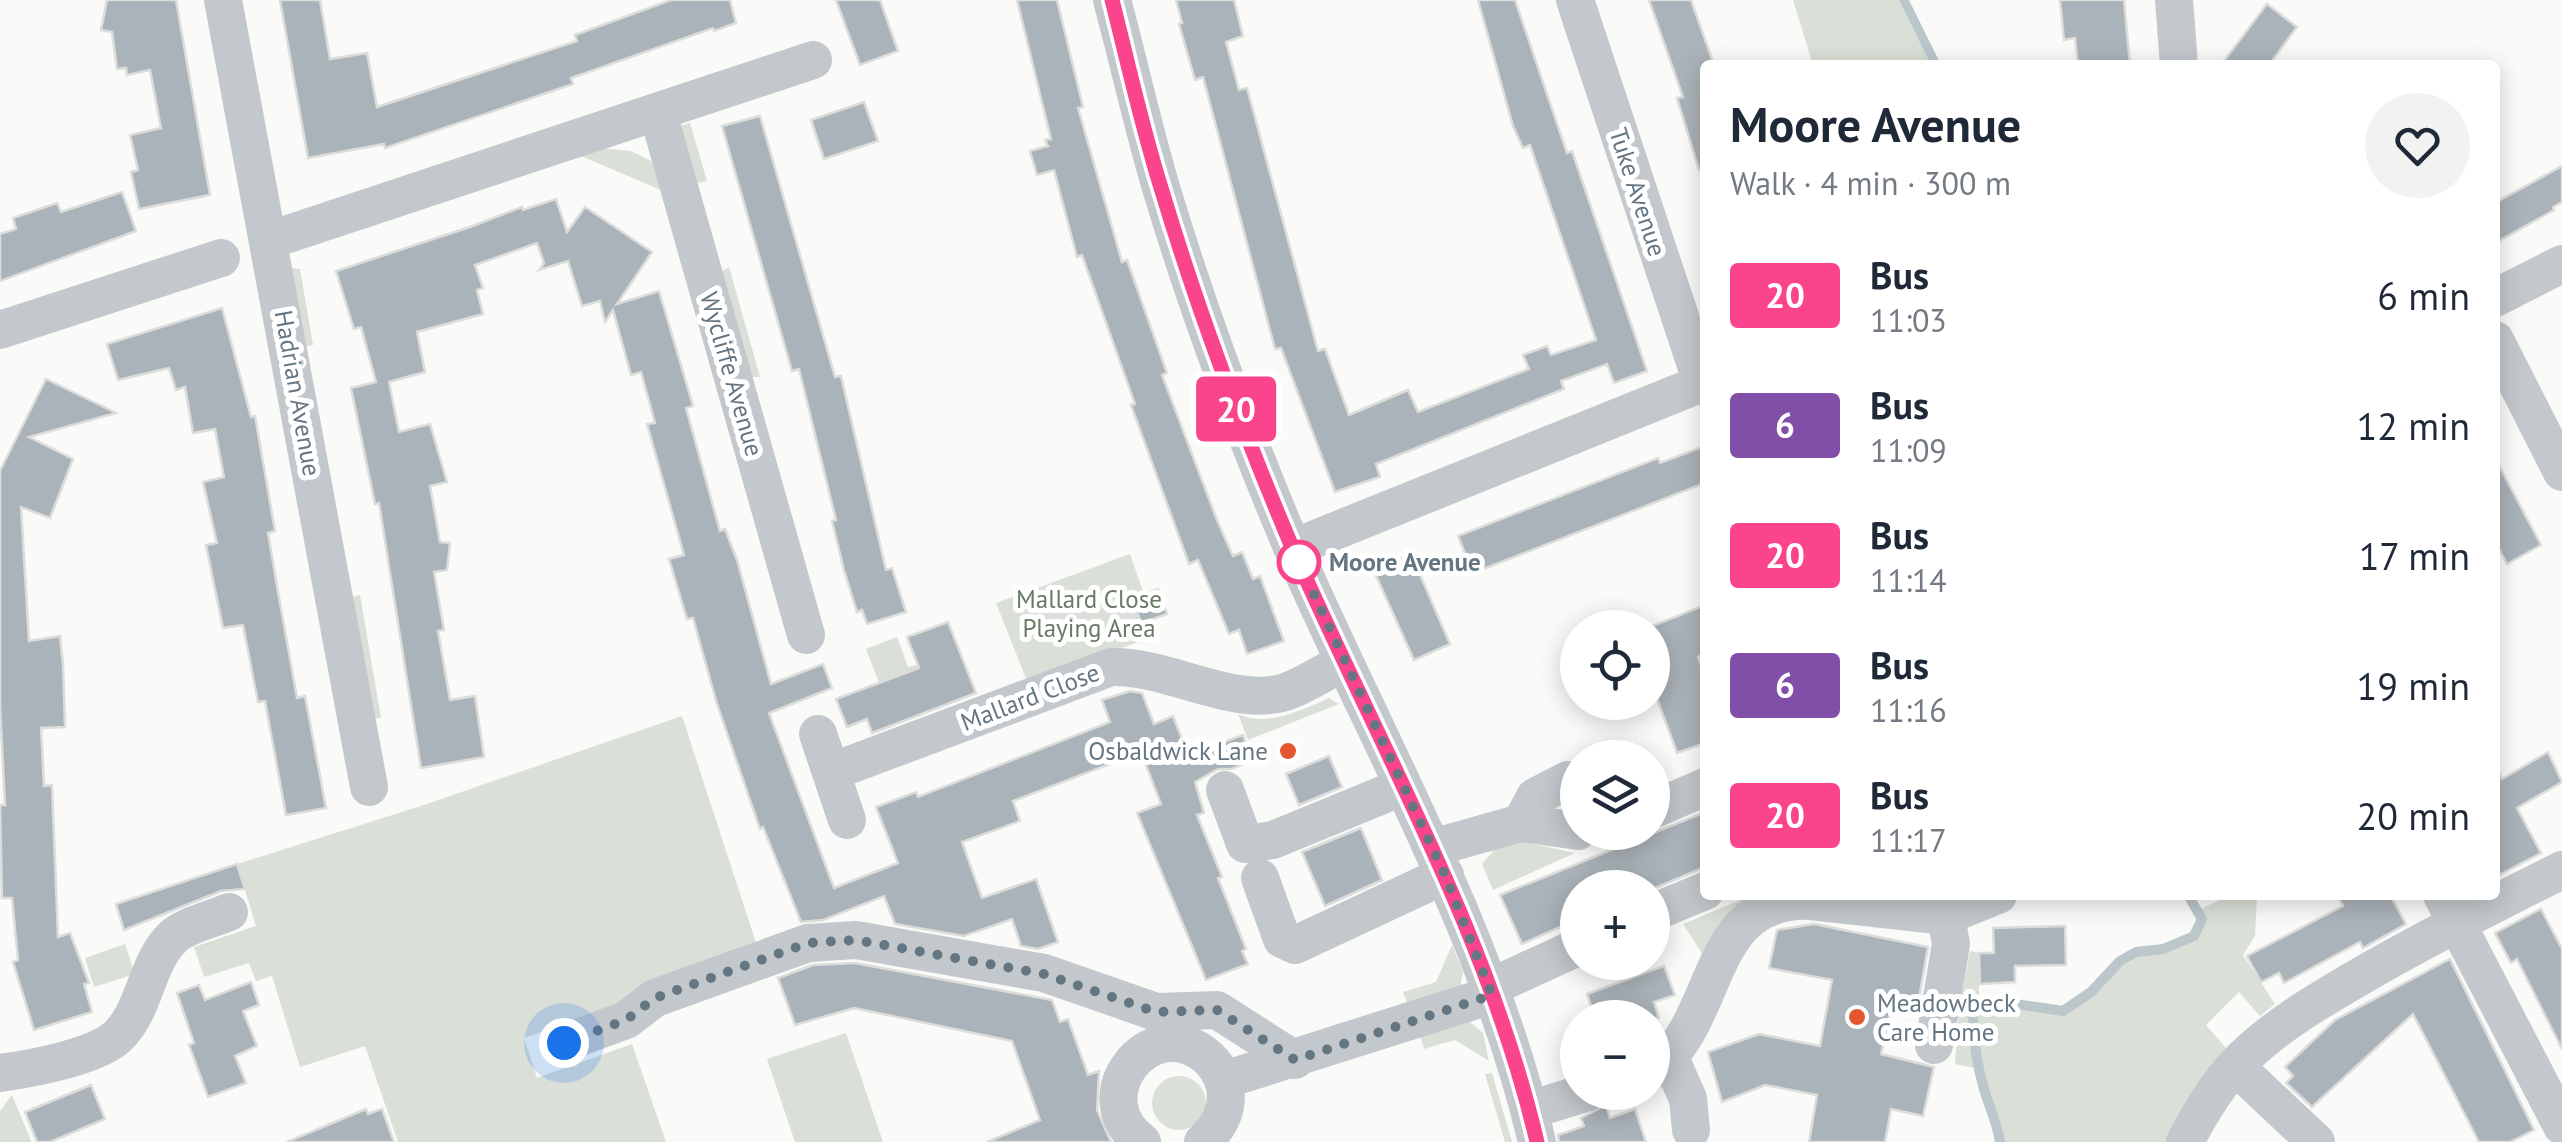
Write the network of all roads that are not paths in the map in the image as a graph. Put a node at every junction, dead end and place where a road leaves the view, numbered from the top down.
1 (223, 0) edge
2 (1112, 0) edge
3 (1574, 0) edge
4 (2174, 0) edge
5 (813, 60) dead end
6 (2179, 60) edge
7 (658, 112) junction
8 (270, 240) junction
9 (221, 258) dead end
10 (2562, 264) edge
11 (2500, 295) edge
12 (0, 330) edge
13 (2500, 350) edge
14 (1700, 374) edge
15 (1700, 384) edge
16 (2562, 472) edge
17 (1293, 548) junction
18 (806, 635) dead end
19 (1344, 662) junction
20 (818, 734) dead end
21 (831, 772) junction
22 (1560, 784) edge
23 (1402, 787) junction
24 (369, 788) dead end
25 (1700, 789) edge
26 (1225, 790) dead end
27 (1670, 802) edge
28 (847, 820) dead end
29 (1521, 823) junction
30 (1560, 828) edge
31 (1438, 862) junction
32 (2562, 870) edge
33 (1260, 878) dead end
34 (2500, 891) edge
35 (1700, 893) edge
36 (1986, 900) edge
37 (2475, 900) edge
38 (1670, 906) edge
39 (2449, 909) edge
40 (229, 912) dead end
41 (1946, 916) junction
42 (1560, 956) edge
43 (1490, 992) junction
44 (564, 1043) dead end
45 (1934, 1046) dead end
46 (1670, 1053) edge
47 (1295, 1060) junction
48 (2235, 1066) junction
49 (0, 1073) edge
50 (1670, 1075) edge
51 (1224, 1080) junction
52 (1560, 1110) edge
53 (1699, 1112) dead end
54 (1534, 1126) edge
55 (2562, 1126) edge
56 (1142, 1142) edge
57 (1203, 1142) edge
58 (2186, 1142) edge
59 (2316, 1142) edge

1 - 8 street, Hadrian Avenue
2 - 17 street
3 - 14 street, Tuke Avenue
4 - 6 street
5 - 7 street
7 - 8 street
7 - 18 street, Wycliffe Avenue
8 - 24 street, Hadrian Avenue
9 - 12 street
10 - 11 street
13 - 16 street
15 - 17 street
17 - 19 street
19 - 21 street, Mallard Close
19 - 23 street
20 - 21 street
21 - 28 street
22 - 29 street
23 - 26 street
23 - 31 street
25 - 27 street
29 - 30 street
29 - 31 street
31 - 33 street
31 - 43 street
32 - 34 street
35 - 38 street
36 - 41 street
37 - 39 street
39 - 48 street
39 - 55 street
40 - 49 street
41 - 45 street
41 - 46 street
42 - 43 street
43 - 47 street
43 - 54 street
44 - 47 street
47 - 51 street
48 - 58 street
48 - 59 street
50 - 53 street
51 - 56 street
51 - 57 street
52 - 54 street

